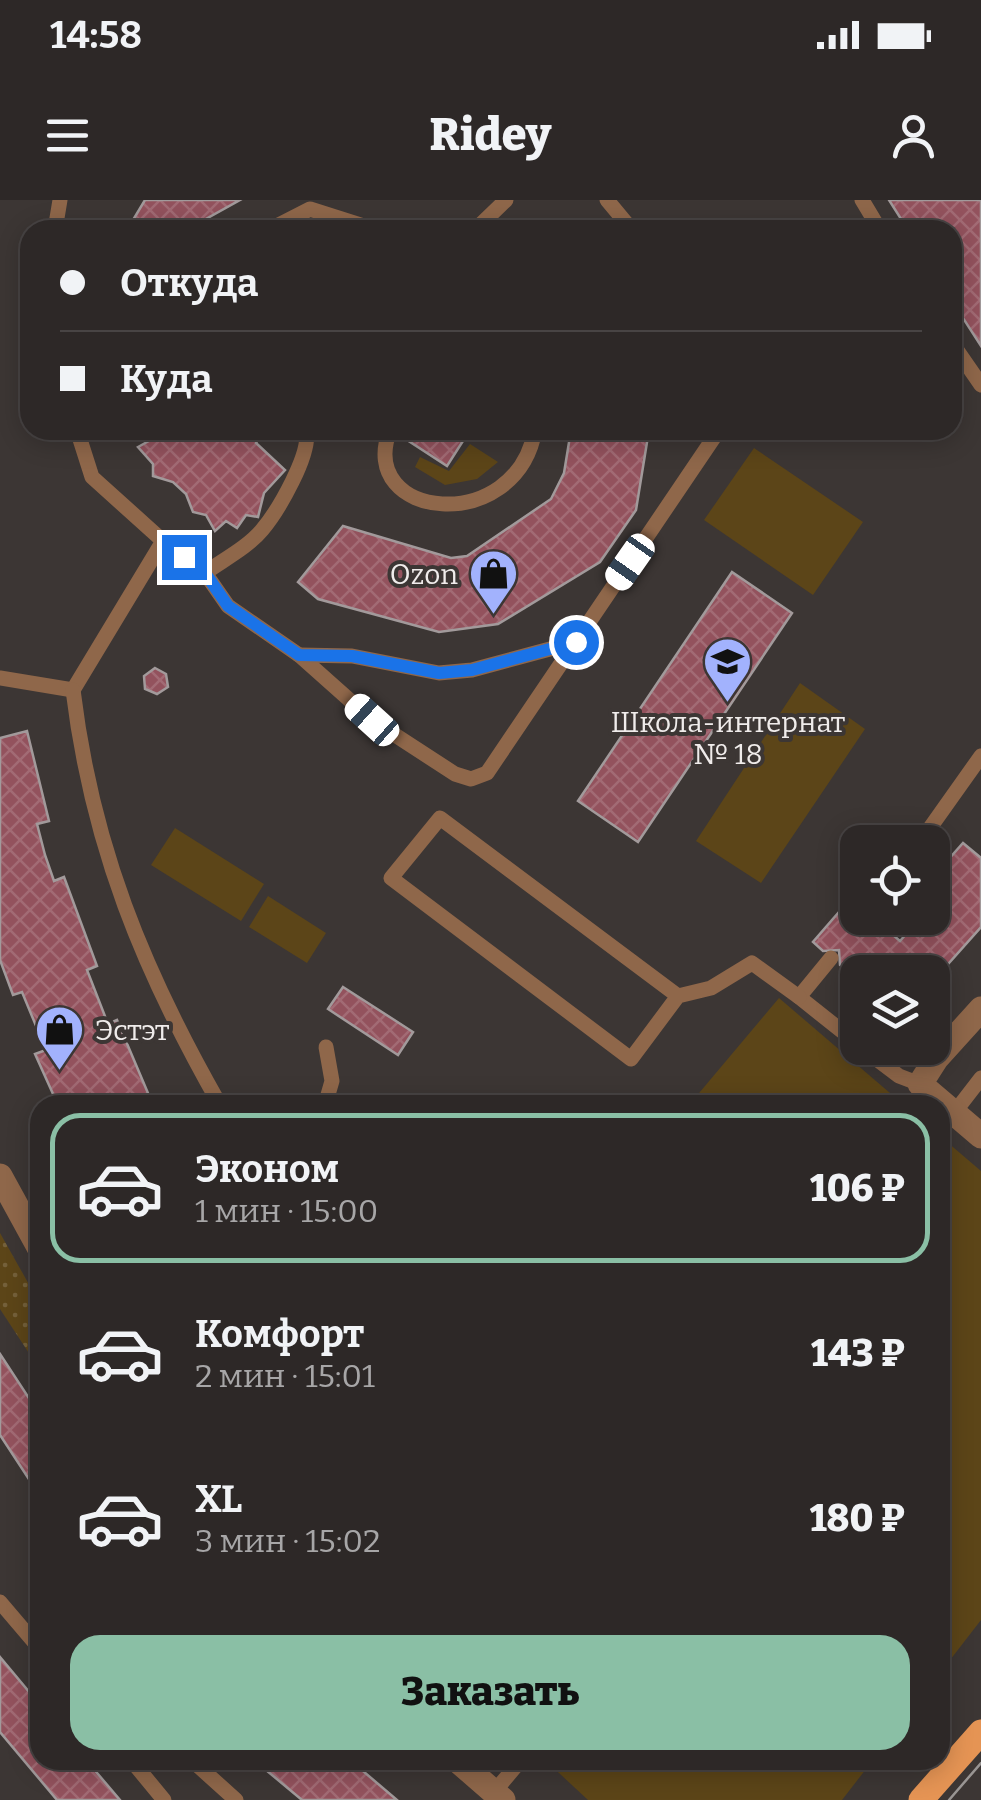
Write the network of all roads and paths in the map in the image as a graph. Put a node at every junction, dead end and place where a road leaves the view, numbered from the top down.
1 (506, 200) edge
2 (607, 200) edge
3 (288, 220) edge
4 (346, 220) edge
5 (485, 220) edge
6 (624, 220) edge
7 (962, 357) edge
8 (981, 385) edge
9 (80, 440) edge
10 (306, 440) edge
11 (389, 440) edge
12 (531, 440) edge
13 (712, 440) edge
14 (164, 541) junction
15 (205, 573) junction
16 (576, 642) junction
17 (299, 655) junction
18 (0, 678) edge
19 (73, 690) junction
20 (981, 756) edge
21 (932, 825) edge
22 (832, 958) dead end
23 (678, 996) junction
24 (798, 998) junction
25 (981, 1009) edge
26 (840, 1031) edge
27 (326, 1047) dead end
28 (885, 1065) edge
29 (981, 1078) edge
30 (920, 1084) junction
31 (214, 1095) edge
32 (328, 1095) edge
33 (933, 1095) edge
34 (950, 1110) edge
35 (954, 1113) junction
36 (981, 1136) edge
37 (0, 1176) edge
38 (30, 1232) edge
39 (0, 1602) edge
40 (30, 1636) edge
41 (981, 1732) edge
42 (950, 1767) edge
43 (139, 1770) edge
44 (203, 1770) edge
45 (469, 1770) edge
46 (515, 1770) edge
47 (947, 1770) edge
48 (498, 1796) edge
49 (164, 1800) edge
50 (236, 1800) edge
51 (920, 1800) edge

1 - 5 lane
2 - 6 lane
3 - 4 lane
7 - 8 lane
9 - 14 lane
10 - 15 lane
11 - 12 lane
13 - 16 lane
14 - 15 lane
14 - 19 lane
15 - 17 lane
16 - 17 lane
16 - 17 lane
18 - 19 lane
19 - 31 lane
20 - 21 lane
22 - 24 lane
23 - 23 lane
23 - 24 lane
24 - 26 lane
25 - 30 street
27 - 32 lane
28 - 30 lane
29 - 35 lane
30 - 33 street
34 - 35 street
35 - 36 street
37 - 38 street
39 - 40 lane
41 - 42 main road
43 - 49 lane
44 - 50 lane
45 - 48 street
46 - 48 lane
47 - 51 main road

